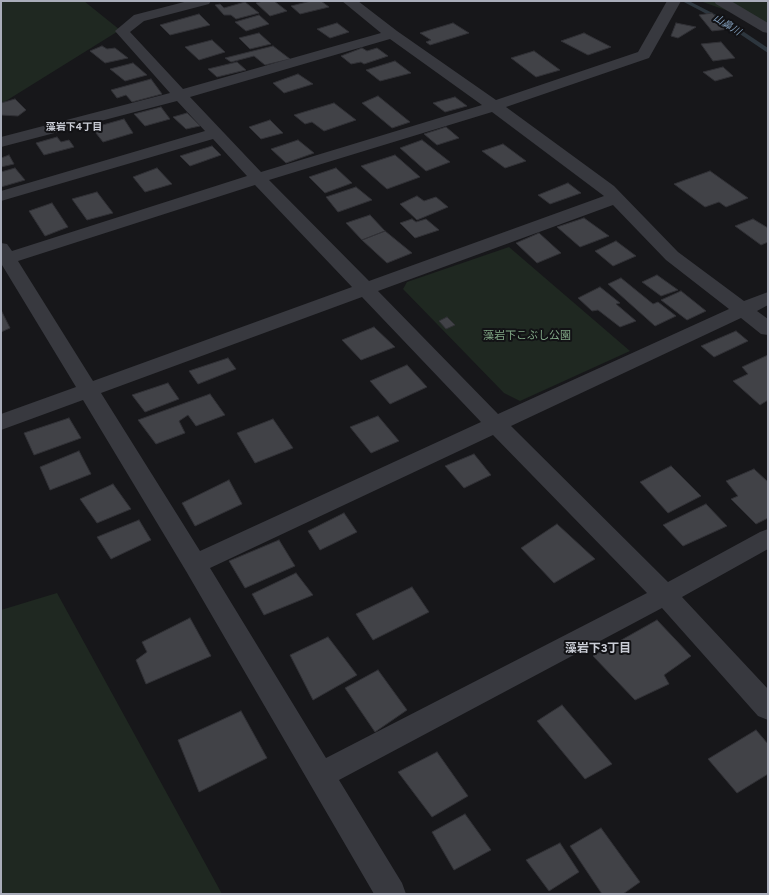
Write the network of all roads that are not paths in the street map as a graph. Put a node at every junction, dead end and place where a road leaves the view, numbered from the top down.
1 (204, 1) edge
2 (349, 1) edge
3 (674, 1) edge
4 (721, 1) edge
5 (768, 30) edge
6 (392, 34) junction
7 (180, 95) junction
8 (494, 106) junction
9 (216, 132) junction
10 (1, 142) edge
11 (258, 178) junction
12 (1, 196) edge
13 (616, 198) junction
14 (3, 255) edge
15 (365, 290) junction
16 (768, 298) edge
17 (744, 310) junction
18 (768, 329) edge
19 (87, 390) junction
20 (1, 422) edge
21 (496, 425) junction
22 (768, 538) edge
23 (195, 564) junction
24 (665, 595) junction
25 (768, 708) edge
26 (320, 775) junction
27 (391, 894) edge

1 - 7 street
2 - 6 street
3 - 8 street
4 - 5 street
6 - 7 street
6 - 8 street
7 - 9 street
7 - 10 street
8 - 11 street
8 - 13 street
9 - 11 street
9 - 12 street
11 - 14 street
11 - 15 street
13 - 15 street
13 - 17 street
14 - 19 street
15 - 19 street
15 - 21 street
16 - 17 street
17 - 18 street
17 - 21 street
19 - 20 street
19 - 23 street
21 - 23 street
21 - 24 street
22 - 24 street
23 - 26 street
24 - 25 street
24 - 26 street
26 - 27 street

